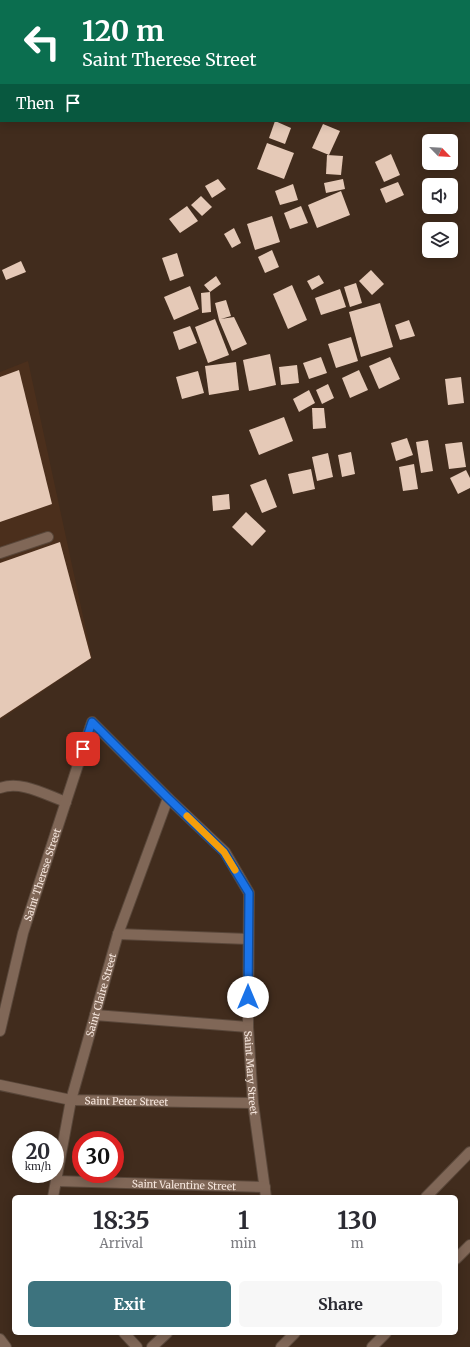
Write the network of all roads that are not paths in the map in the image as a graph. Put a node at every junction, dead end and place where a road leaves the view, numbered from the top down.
1 (48, 537) dead end
2 (0, 553) edge
3 (92, 722) joint
4 (0, 788) edge
5 (168, 798) junction
6 (66, 802) junction
7 (118, 934) junction
8 (248, 939) junction
9 (95, 1016) junction
10 (248, 1027) junction
11 (0, 1031) edge
12 (0, 1085) edge
13 (71, 1100) junction
14 (254, 1102) junction
15 (64, 1138) edge
16 (470, 1152) edge
17 (64, 1181) edge
18 (56, 1183) edge
19 (266, 1192) edge
20 (53, 1195) edge
21 (428, 1195) edge
22 (470, 1245) edge
23 (458, 1257) edge
24 (126, 1335) edge
25 (165, 1335) edge
26 (293, 1335) edge
27 (384, 1335) edge
28 (0, 1339) edge
29 (6, 1347) edge
30 (137, 1347) edge
31 (152, 1347) edge
32 (281, 1347) edge
33 (372, 1347) edge

1 - 2 street
3 - 5 street, Saint Mary Street
3 - 6 street, Saint Therese Street
4 - 6 street
5 - 7 street, Saint Claire Street
5 - 8 street, Saint Mary Street
6 - 11 street, Saint Therese Street
7 - 8 street
7 - 9 street, Saint Claire Street
8 - 10 street, Saint Mary Street
9 - 10 street
9 - 13 street, Saint Claire Street
10 - 14 street, Saint Mary Street
12 - 13 street, Saint Peter Street
13 - 14 street, Saint Peter Street
13 - 15 street, Saint Claire Street
14 - 19 street, Saint Mary Street
16 - 21 street
17 - 19 street, Saint Valentine Street
18 - 20 street, Saint Claire Street
22 - 23 street
24 - 30 street
25 - 31 street
26 - 32 street
27 - 33 street
28 - 29 street

